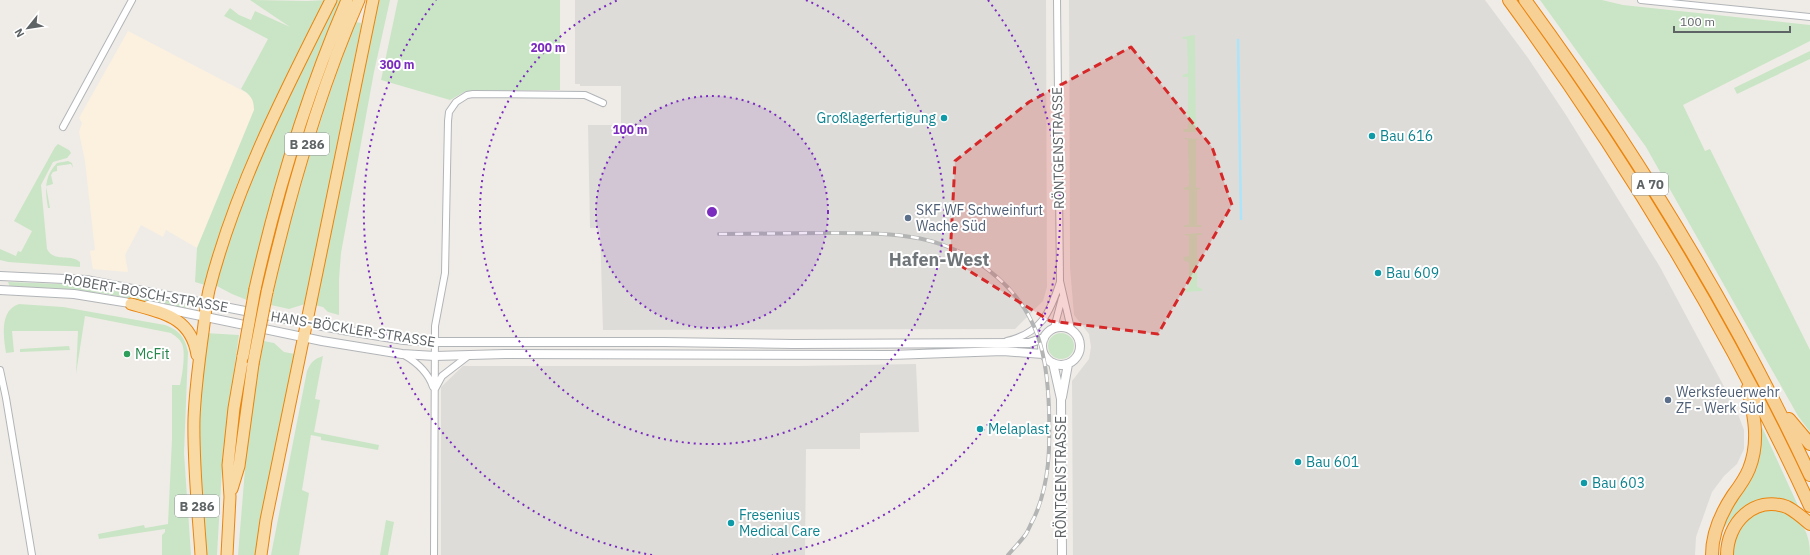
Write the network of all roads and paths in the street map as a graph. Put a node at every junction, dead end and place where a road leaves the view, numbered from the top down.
1 (132, 0) edge
2 (331, 0) edge
3 (347, 0) edge
4 (359, 0) edge
5 (373, 0) edge
6 (1057, 0) edge
7 (1509, 0) edge
8 (1525, 0) edge
9 (1641, 0) edge
10 (1810, 17) edge
11 (603, 103) dead end
12 (63, 127) dead end
13 (0, 276) edge
14 (1060, 281) junction
15 (0, 290) edge
16 (1063, 296) junction
17 (207, 302) junction
18 (131, 304) junction
19 (243, 311) joint
20 (205, 317) junction
21 (306, 322) junction
22 (236, 323) joint
23 (1054, 328) junction
24 (1071, 329) junction
25 (303, 338) junction
26 (1044, 338) junction
27 (435, 342) junction
28 (536, 342) junction
29 (664, 342) junction
30 (942, 342) junction
31 (1003, 342) junction
32 (833, 344) junction
33 (890, 344) junction
34 (402, 354) junction
35 (536, 354) junction
36 (942, 354) junction
37 (1044, 354) junction
38 (664, 355) junction
39 (833, 355) junction
40 (891, 355) junction
41 (435, 356) junction
42 (468, 356) junction
43 (198, 363) junction
44 (1053, 363) junction
45 (1068, 364) junction
46 (0, 370) edge
47 (1744, 371) junction
48 (435, 390) junction
49 (2, 393) edge
50 (1061, 399) junction
51 (1772, 399) junction
52 (1810, 444) edge
53 (1810, 475) edge
54 (230, 498) junction
55 (1810, 506) edge
56 (1810, 524) edge
57 (32, 555) edge
58 (201, 555) edge
59 (227, 555) edge
60 (261, 555) edge
61 (434, 555) edge
62 (1062, 555) edge
63 (1712, 555) edge
64 (1727, 555) edge

1 - 12 street
2 - 17 highway, B 286
3 - 54 highway, B 286, bridge
4 - 54 highway, B 286, bridge
5 - 21 highway
6 - 14 street, RÖNTGENSTRASSE
7 - 47 highway, A 70
8 - 51 highway, A 70
9 - 10 street
11 - 27 street
13 - 17 street, ROBERT-BOSCH-STRASSE
14 - 16 street, RÖNTGENSTRASSE
14 - 31 street
15 - 18 street, ROBERT-BOSCH-STRASSE
16 - 23 street, RÖNTGENSTRASSE
16 - 24 street, RÖNTGENSTRASSE
17 - 19 street, ROBERT-BOSCH-STRASSE
17 - 20 highway, B 286
18 - 20 street, ROBERT-BOSCH-STRASSE
18 - 43 highway, B 286
19 - 21 street, HANS-BÖCKLER-STRASSE
20 - 22 street, ROBERT-BOSCH-STRASSE
20 - 43 highway, B 286
21 - 25 highway
21 - 27 street, HANS-BÖCKLER-STRASSE
22 - 25 street, HANS-BÖCKLER-STRASSE
23 - 24 street
23 - 26 street
24 - 45 street
25 - 34 street, HANS-BÖCKLER-STRASSE
25 - 60 highway
26 - 31 street, HANS-BÖCKLER-STRASSE
26 - 37 street
27 - 28 street, HANS-BÖCKLER-STRASSE
27 - 41 street
28 - 29 street, HANS-BÖCKLER-STRASSE
28 - 35 street
29 - 32 street, HANS-BÖCKLER-STRASSE
29 - 38 street
30 - 31 street, HANS-BÖCKLER-STRASSE
30 - 33 street, HANS-BÖCKLER-STRASSE
30 - 36 street
32 - 33 street, HANS-BÖCKLER-STRASSE
32 - 39 street
33 - 40 street
34 - 41 street, HANS-BÖCKLER-STRASSE
34 - 48 street, HANS-BÖCKLER-STRASSE
35 - 38 street, HANS-BÖCKLER-STRASSE
35 - 42 street, HANS-BÖCKLER-STRASSE
36 - 37 street, HANS-BÖCKLER-STRASSE
36 - 40 street, HANS-BÖCKLER-STRASSE
37 - 44 street
38 - 39 street, HANS-BÖCKLER-STRASSE
39 - 40 street, HANS-BÖCKLER-STRASSE
41 - 42 street, HANS-BÖCKLER-STRASSE
41 - 48 street
42 - 48 street
43 - 58 highway, B 286
44 - 45 street
44 - 50 street, RÖNTGENSTRASSE
45 - 50 street, RÖNTGENSTRASSE
46 - 49 street
47 - 55 highway, A 70
47 - 63 highway
48 - 61 street
49 - 57 street
50 - 62 street, RÖNTGENSTRASSE
51 - 52 highway
51 - 53 highway, A 70
54 - 59 highway, B 286
56 - 64 highway

